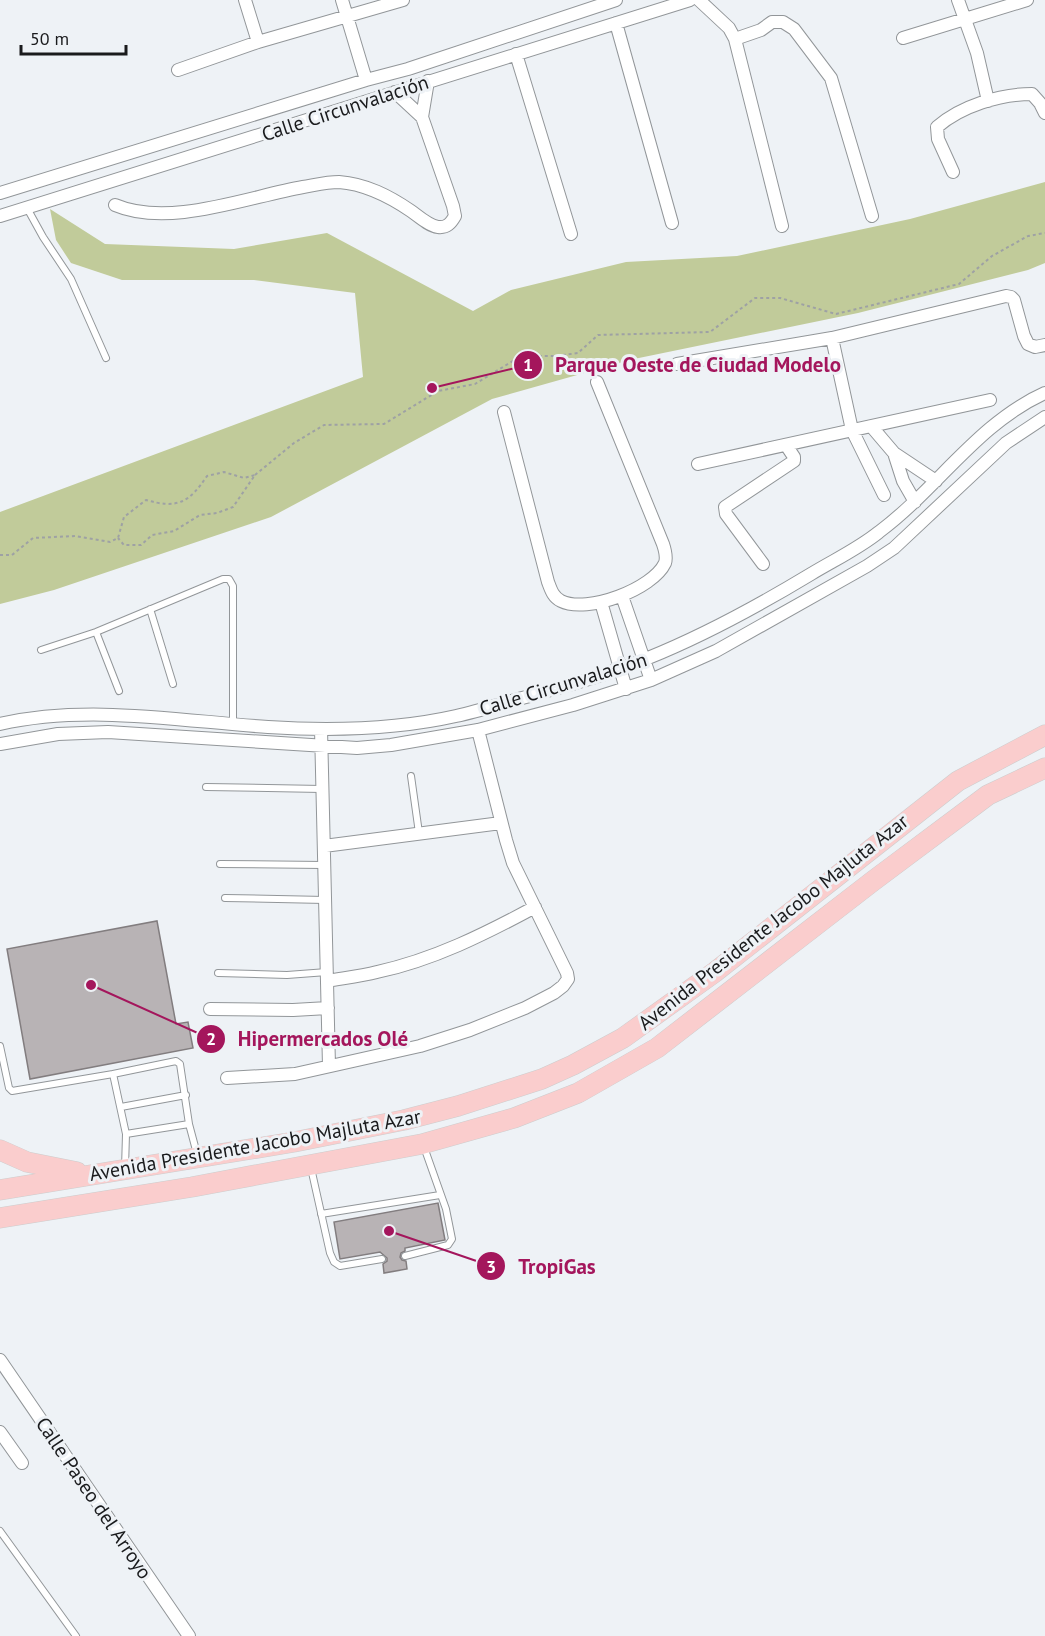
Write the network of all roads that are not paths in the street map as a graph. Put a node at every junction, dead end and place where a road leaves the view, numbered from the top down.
1 (245, 0) edge
2 (342, 0) edge
3 (403, 0) edge
4 (616, 0) edge
5 (690, 0) edge
6 (699, 0) edge
7 (958, 0) edge
8 (1027, 0) edge
9 (346, 15) junction
10 (965, 19) junction
11 (616, 23) junction
12 (903, 38) dead end
13 (735, 39) junction
14 (258, 42) junction
15 (516, 54) junction
16 (408, 69) junction
17 (178, 70) dead end
18 (366, 80) junction
19 (428, 81) junction
20 (412, 86) junction
21 (395, 92) junction
22 (988, 102) junction
23 (1045, 113) edge
24 (422, 117) junction
25 (953, 172) dead end
26 (0, 192) edge
27 (115, 205) dead end
28 (27, 207) junction
29 (0, 216) edge
30 (872, 216) dead end
31 (672, 223) dead end
32 (782, 226) dead end
33 (571, 234) dead end
34 (832, 338) junction
35 (1045, 345) edge
36 (106, 358) dead end
37 (677, 364) dead end
38 (597, 382) dead end
39 (1045, 393) edge
40 (990, 400) dead end
41 (504, 412) dead end
42 (1045, 417) edge
43 (871, 426) junction
44 (852, 430) junction
45 (786, 445) junction
46 (894, 453) junction
47 (699, 464) dead end
48 (936, 481) junction
49 (884, 495) dead end
50 (915, 502) junction
51 (762, 564) dead end
52 (622, 596) junction
53 (601, 602) junction
54 (150, 609) junction
55 (96, 632) junction
56 (41, 650) dead end
57 (644, 660) junction
58 (620, 668) junction
59 (651, 680) junction
60 (173, 684) dead end
61 (626, 689) junction
62 (119, 691) dead end
63 (0, 724) edge
64 (233, 724) junction
65 (321, 729) junction
66 (478, 730) junction
67 (1045, 735) edge
68 (0, 744) edge
69 (321, 747) junction
70 (1045, 768) edge
71 (411, 776) dead end
72 (206, 787) dead end
73 (322, 789) junction
74 (501, 823) junction
75 (419, 834) junction
76 (324, 846) junction
77 (220, 864) dead end
78 (324, 865) junction
79 (225, 898) dead end
80 (325, 900) junction
81 (535, 907) junction
82 (218, 973) dead end
83 (327, 976) junction
84 (328, 1008) junction
85 (210, 1009) dead end
86 (0, 1046) edge
87 (329, 1066) junction
88 (113, 1074) junction
89 (227, 1078) dead end
90 (186, 1095) junction
91 (121, 1107) junction
92 (189, 1124) junction
93 (126, 1134) junction
94 (422, 1144) junction
95 (0, 1150) edge
96 (197, 1157) junction
97 (310, 1166) junction
98 (125, 1169) junction
99 (92, 1174) junction
100 (0, 1191) edge
101 (440, 1195) junction
102 (321, 1214) junction
103 (0, 1218) edge
104 (405, 1256) dead end
105 (382, 1259) dead end
106 (0, 1360) edge
107 (0, 1432) edge
108 (22, 1463) dead end
109 (0, 1531) edge
110 (76, 1636) edge
111 (189, 1636) edge

1 - 14 street
2 - 9 street
3 - 9 street
4 - 16 street, Calle Circunvalación
5 - 11 street, Calle Circunvalación
6 - 13 street
7 - 10 street
8 - 10 street
9 - 14 street
9 - 18 street
10 - 12 street
10 - 22 street
11 - 15 street, Calle Circunvalación
11 - 31 street
13 - 30 street
13 - 32 street
14 - 17 street
15 - 19 street, Calle Circunvalación
15 - 33 street
16 - 18 street, Calle Circunvalación
16 - 20 street
18 - 26 street, Calle Circunvalación
19 - 20 street, Calle Circunvalación
19 - 24 street
20 - 21 street, Calle Circunvalación
21 - 24 street
21 - 28 street, Calle Circunvalación
22 - 23 street
22 - 25 street
24 - 27 street
28 - 29 street, Calle Circunvalación
28 - 36 lane
34 - 35 street
34 - 37 street
34 - 44 street
38 - 52 street
39 - 48 street, Calle Circunvalación
40 - 43 street
41 - 53 street
42 - 59 street, Calle Circunvalación
43 - 44 street
43 - 46 street
44 - 45 street
44 - 49 street
45 - 47 street
45 - 51 street
46 - 48 street
46 - 50 street
48 - 50 street, Calle Circunvalación
50 - 57 street, Calle Circunvalación
52 - 53 street
52 - 57 street
53 - 58 street
54 - 55 lane
54 - 60 lane
54 - 64 lane
55 - 56 lane
55 - 62 lane
57 - 58 street, Calle Circunvalación
57 - 59 street
58 - 61 street
58 - 65 street, Calle Circunvalación
59 - 61 street, Calle Circunvalación
61 - 66 street, Calle Circunvalación
63 - 64 street, Calle Circunvalación
64 - 65 street, Calle Circunvalación
65 - 69 street
66 - 69 street, Calle Circunvalación
66 - 74 street
67 - 96 main road, Avenida Presidente Jacobo Majluta Azar
68 - 69 street, Calle Circunvalación
69 - 73 street
70 - 94 main road, Avenida Presidente Jacobo Majluta Azar
71 - 75 lane
72 - 73 lane
73 - 76 street
74 - 75 street
74 - 81 street
75 - 76 street
76 - 78 street
77 - 78 lane
78 - 80 street
79 - 80 lane
80 - 83 street
81 - 83 street
81 - 87 street
82 - 83 lane
83 - 84 street
84 - 85 street
84 - 87 street
86 - 88 lane
87 - 89 street
88 - 90 lane
88 - 91 lane
90 - 91 lane
90 - 92 lane
91 - 93 lane
92 - 93 lane
92 - 96 lane
93 - 98 lane
94 - 97 main road, Avenida Presidente Jacobo Majluta Azar
94 - 101 lane
95 - 99 main road
96 - 98 main road, Avenida Presidente Jacobo Majluta Azar
97 - 102 lane
97 - 103 main road, Avenida Presidente Jacobo Majluta Azar
98 - 99 main road, Avenida Presidente Jacobo Majluta Azar
99 - 100 main road, Avenida Presidente Jacobo Majluta Azar
101 - 102 lane
101 - 104 lane
102 - 105 lane
106 - 111 street, Calle Paseo del Arroyo
107 - 108 street
109 - 110 lane

